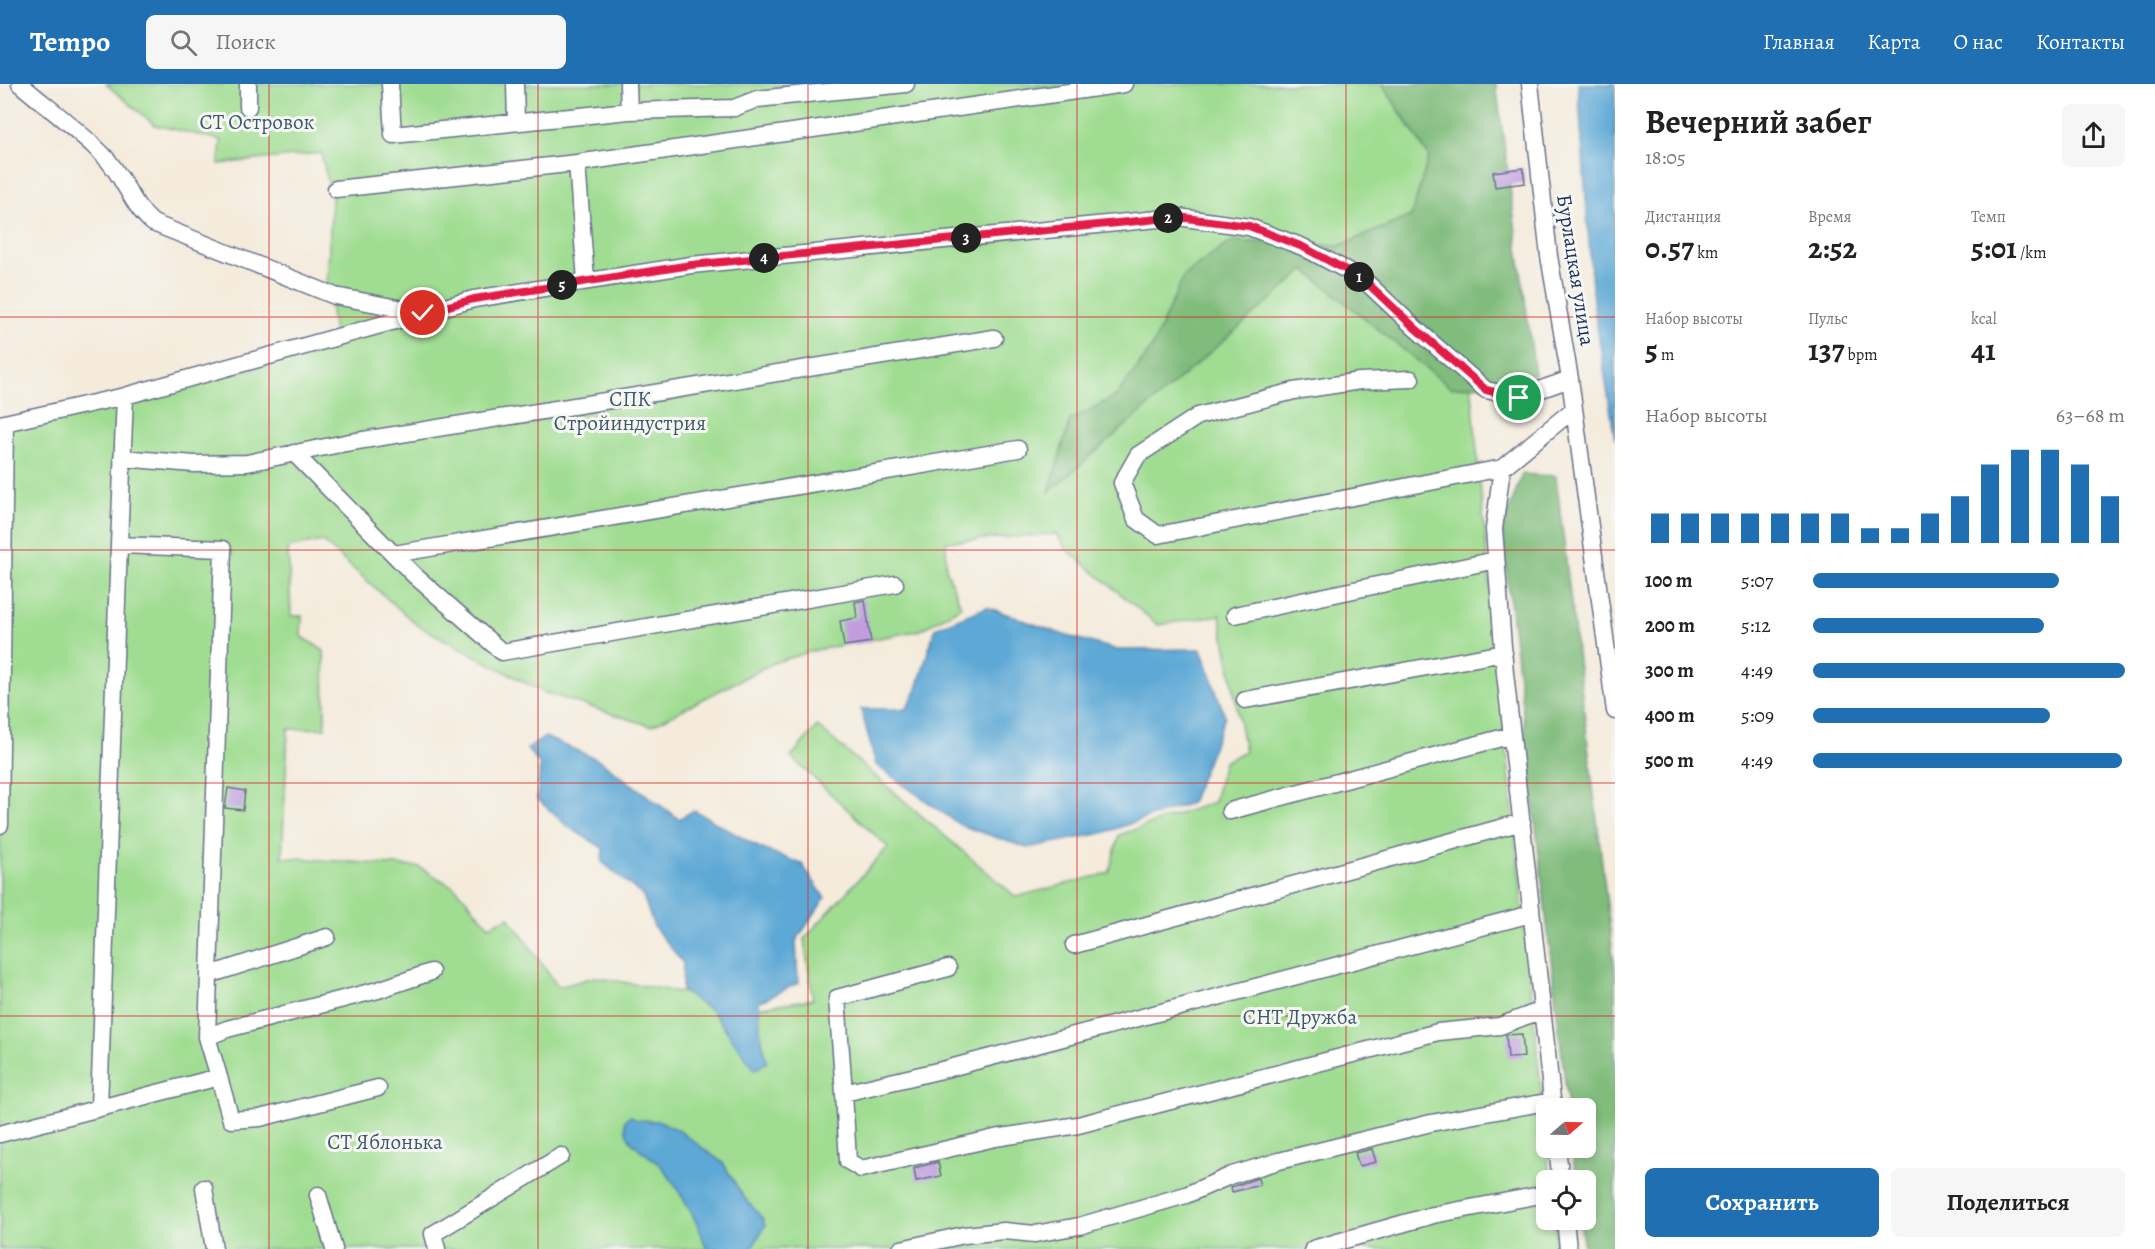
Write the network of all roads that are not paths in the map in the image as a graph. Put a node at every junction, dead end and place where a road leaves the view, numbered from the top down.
1 (20, 84) edge
2 (248, 84) edge
3 (390, 84) edge
4 (515, 84) edge
5 (628, 84) edge
6 (906, 84) edge
7 (1124, 84) edge
8 (1530, 84) edge
9 (833, 87) edge
10 (756, 91) edge
11 (248, 107) dead end
12 (629, 111) junction
13 (516, 122) junction
14 (577, 163) junction
15 (336, 189) dead end
16 (586, 281) junction
17 (423, 313) junction
18 (994, 338) dead end
19 (1411, 379) dead end
20 (1570, 379) junction
21 (124, 396) junction
22 (1574, 409) junction
23 (3, 423) edge
24 (1018, 449) dead end
25 (294, 453) junction
26 (122, 458) junction
27 (1502, 468) junction
28 (119, 546) junction
29 (394, 554) junction
30 (1496, 560) junction
31 (895, 584) dead end
32 (1235, 615) dead end
33 (1504, 653) junction
34 (1245, 700) dead end
35 (1615, 711) edge
36 (1512, 735) junction
37 (1230, 811) dead end
38 (1522, 822) junction
39 (0, 825) edge
40 (1532, 914) junction
41 (327, 937) dead end
42 (1074, 945) dead end
43 (948, 968) dead end
44 (431, 972) dead end
45 (209, 975) junction
46 (1542, 1010) junction
47 (207, 1037) junction
48 (219, 1077) junction
49 (378, 1088) dead end
50 (844, 1093) junction
51 (1551, 1098) edge
52 (1536, 1107) edge
53 (99, 1108) junction
54 (0, 1134) edge
55 (561, 1156) dead end
56 (204, 1188) dead end
57 (318, 1195) dead end
58 (1536, 1196) edge
59 (1566, 1230) edge
60 (214, 1249) edge
61 (334, 1249) edge
62 (437, 1249) edge
63 (901, 1249) edge
64 (1313, 1249) edge
65 (1568, 1249) edge

1 - 17 street
2 - 11 street
3 - 13 street
4 - 13 street
5 - 12 street
6 - 9 street
7 - 14 street
8 - 20 street, Бурлацкая улица
9 - 10 street
10 - 12 street
12 - 13 street
14 - 15 street
14 - 16 street
16 - 17 street
16 - 20 street
17 - 21 street
18 - 25 street
19 - 27 street
20 - 22 street, Бурлацкая улица
21 - 23 street
21 - 26 street
22 - 27 street
22 - 35 street, Бурлацкая улица
23 - 39 street
24 - 29 street
25 - 26 street
25 - 29 street
26 - 28 street
27 - 30 street
28 - 45 street
28 - 53 street
29 - 31 street
30 - 32 street
30 - 33 street
33 - 34 street
33 - 36 street
36 - 37 street
36 - 38 street
38 - 40 street
38 - 42 street
40 - 46 street
40 - 50 street
41 - 45 street
43 - 50 street
44 - 47 street
45 - 47 street
46 - 50 street
46 - 51 street
47 - 48 street
48 - 49 street
48 - 53 street
52 - 63 street
53 - 54 street
55 - 62 street
56 - 60 street
57 - 61 street
58 - 64 street
59 - 65 street

